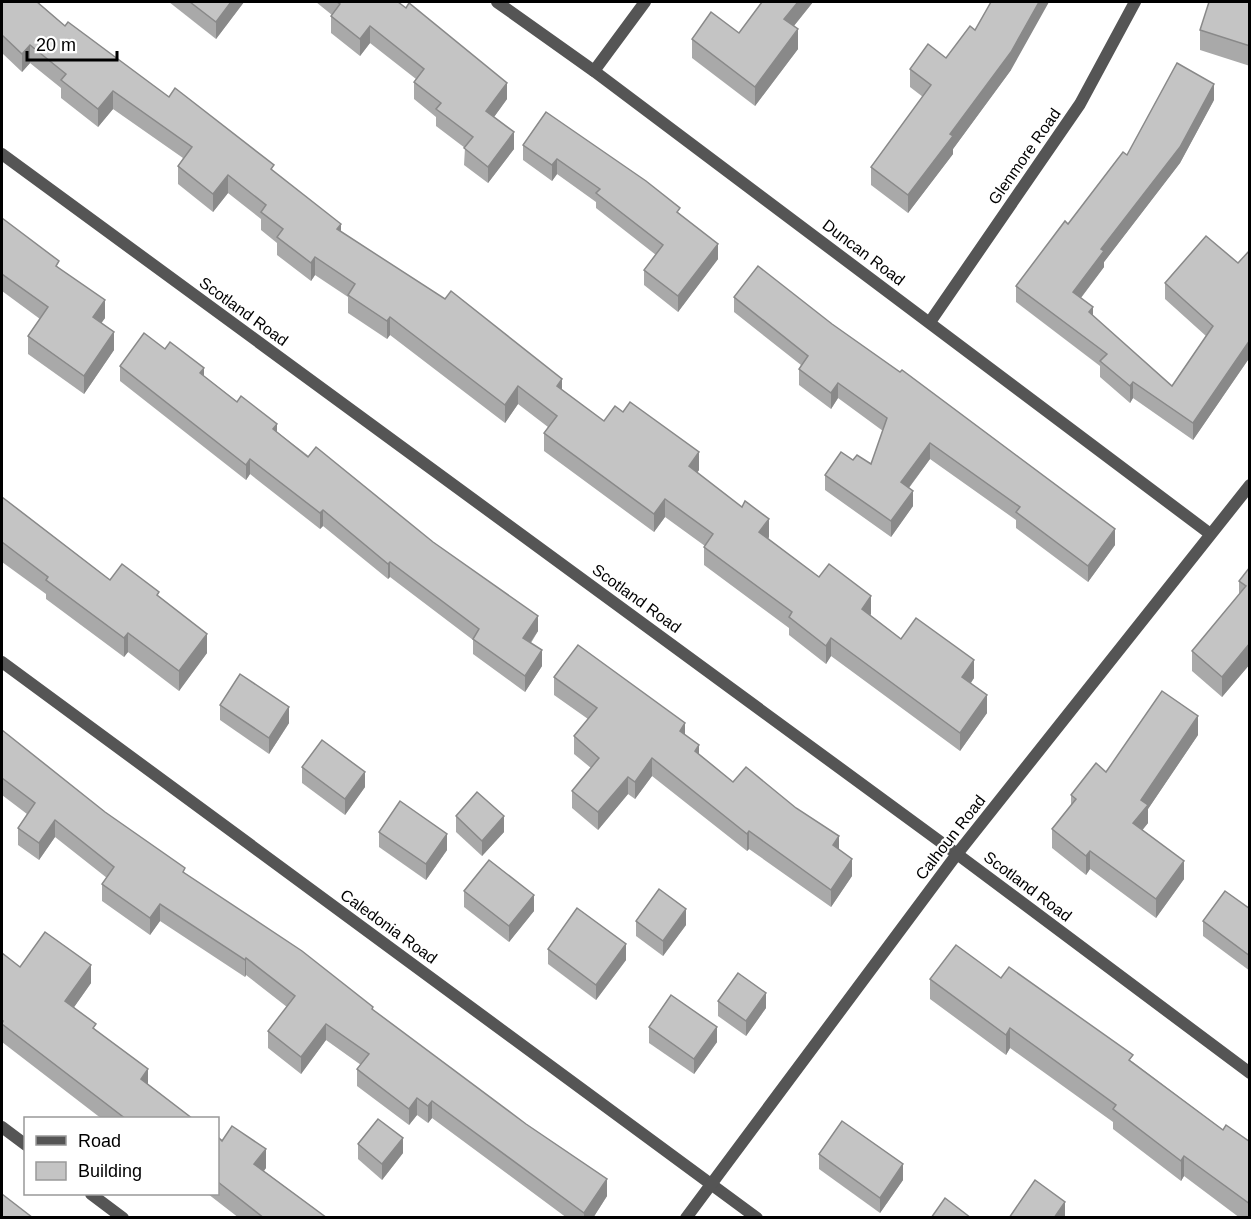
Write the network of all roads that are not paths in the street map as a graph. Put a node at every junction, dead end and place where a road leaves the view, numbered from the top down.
1 (497, 2) edge
2 (645, 2) edge
3 (1134, 2) edge
4 (594, 71) junction
5 (2, 154) edge
6 (930, 322) junction
7 (1250, 485) edge
8 (1209, 532) junction
9 (2, 662) edge
10 (957, 854) junction
11 (1250, 1073) edge
12 (2, 1127) edge
13 (24, 1144) edge
14 (711, 1183) junction
15 (92, 1195) edge
16 (123, 1218) edge
17 (686, 1218) edge
18 (757, 1218) edge

1 - 4 street, Duncan Road
2 - 4 street
3 - 6 street, Glenmore Road
4 - 6 street, Duncan Road
5 - 10 street, Scotland Road
6 - 8 street, Duncan Road
7 - 8 street, Calhoun Road
8 - 10 street, Calhoun Road
9 - 14 street, Caledonia Road
10 - 11 street, Scotland Road
10 - 14 street, Calhoun Road
12 - 13 street
14 - 17 street, Calhoun Road
14 - 18 street, Caledonia Road
15 - 16 street

